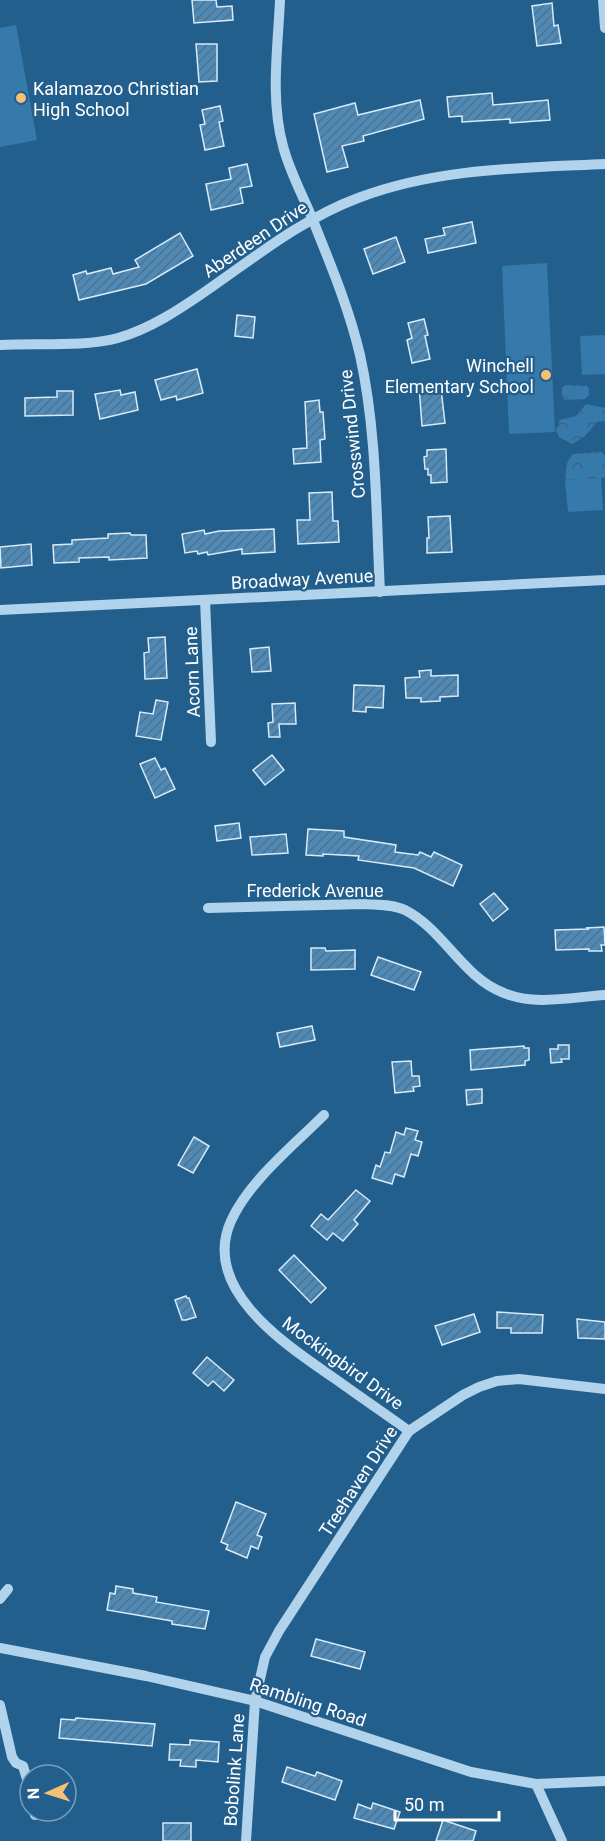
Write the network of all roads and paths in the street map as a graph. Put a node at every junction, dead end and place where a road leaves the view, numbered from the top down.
1 (280, 0) edge
2 (603, 0) edge
3 (605, 28) edge
4 (605, 164) edge
5 (312, 218) junction
6 (0, 345) edge
7 (605, 580) edge
8 (380, 592) junction
9 (205, 600) junction
10 (0, 610) edge
11 (211, 742) dead end
12 (208, 908) dead end
13 (605, 996) edge
14 (324, 1115) dead end
15 (605, 1389) edge
16 (409, 1431) junction
17 (8, 1589) dead end
18 (0, 1599) edge
19 (0, 1648) edge
20 (255, 1701) junction
21 (0, 1705) edge
22 (18, 1764) edge
23 (605, 1781) edge
24 (536, 1784) junction
25 (246, 1841) edge
26 (562, 1841) edge

1 - 5 street, Crosswind Drive
2 - 3 street
4 - 5 street, Aberdeen Drive
5 - 6 street, Aberdeen Drive
5 - 8 street, Crosswind Drive
7 - 8 street, Broadway Avenue
8 - 9 street, Broadway Avenue
9 - 10 street, Broadway Avenue
9 - 11 street, Acorn Lane
12 - 13 street, Frederick Avenue
14 - 16 street, Mockingbird Drive
15 - 16 street, Treehaven Drive
16 - 20 street, Treehaven Drive
17 - 18 street
19 - 20 street, Rambling Road
20 - 24 street, Rambling Road
20 - 25 street, Bobolink Lane
21 - 22 street
23 - 24 street, Rambling Road
24 - 26 street

